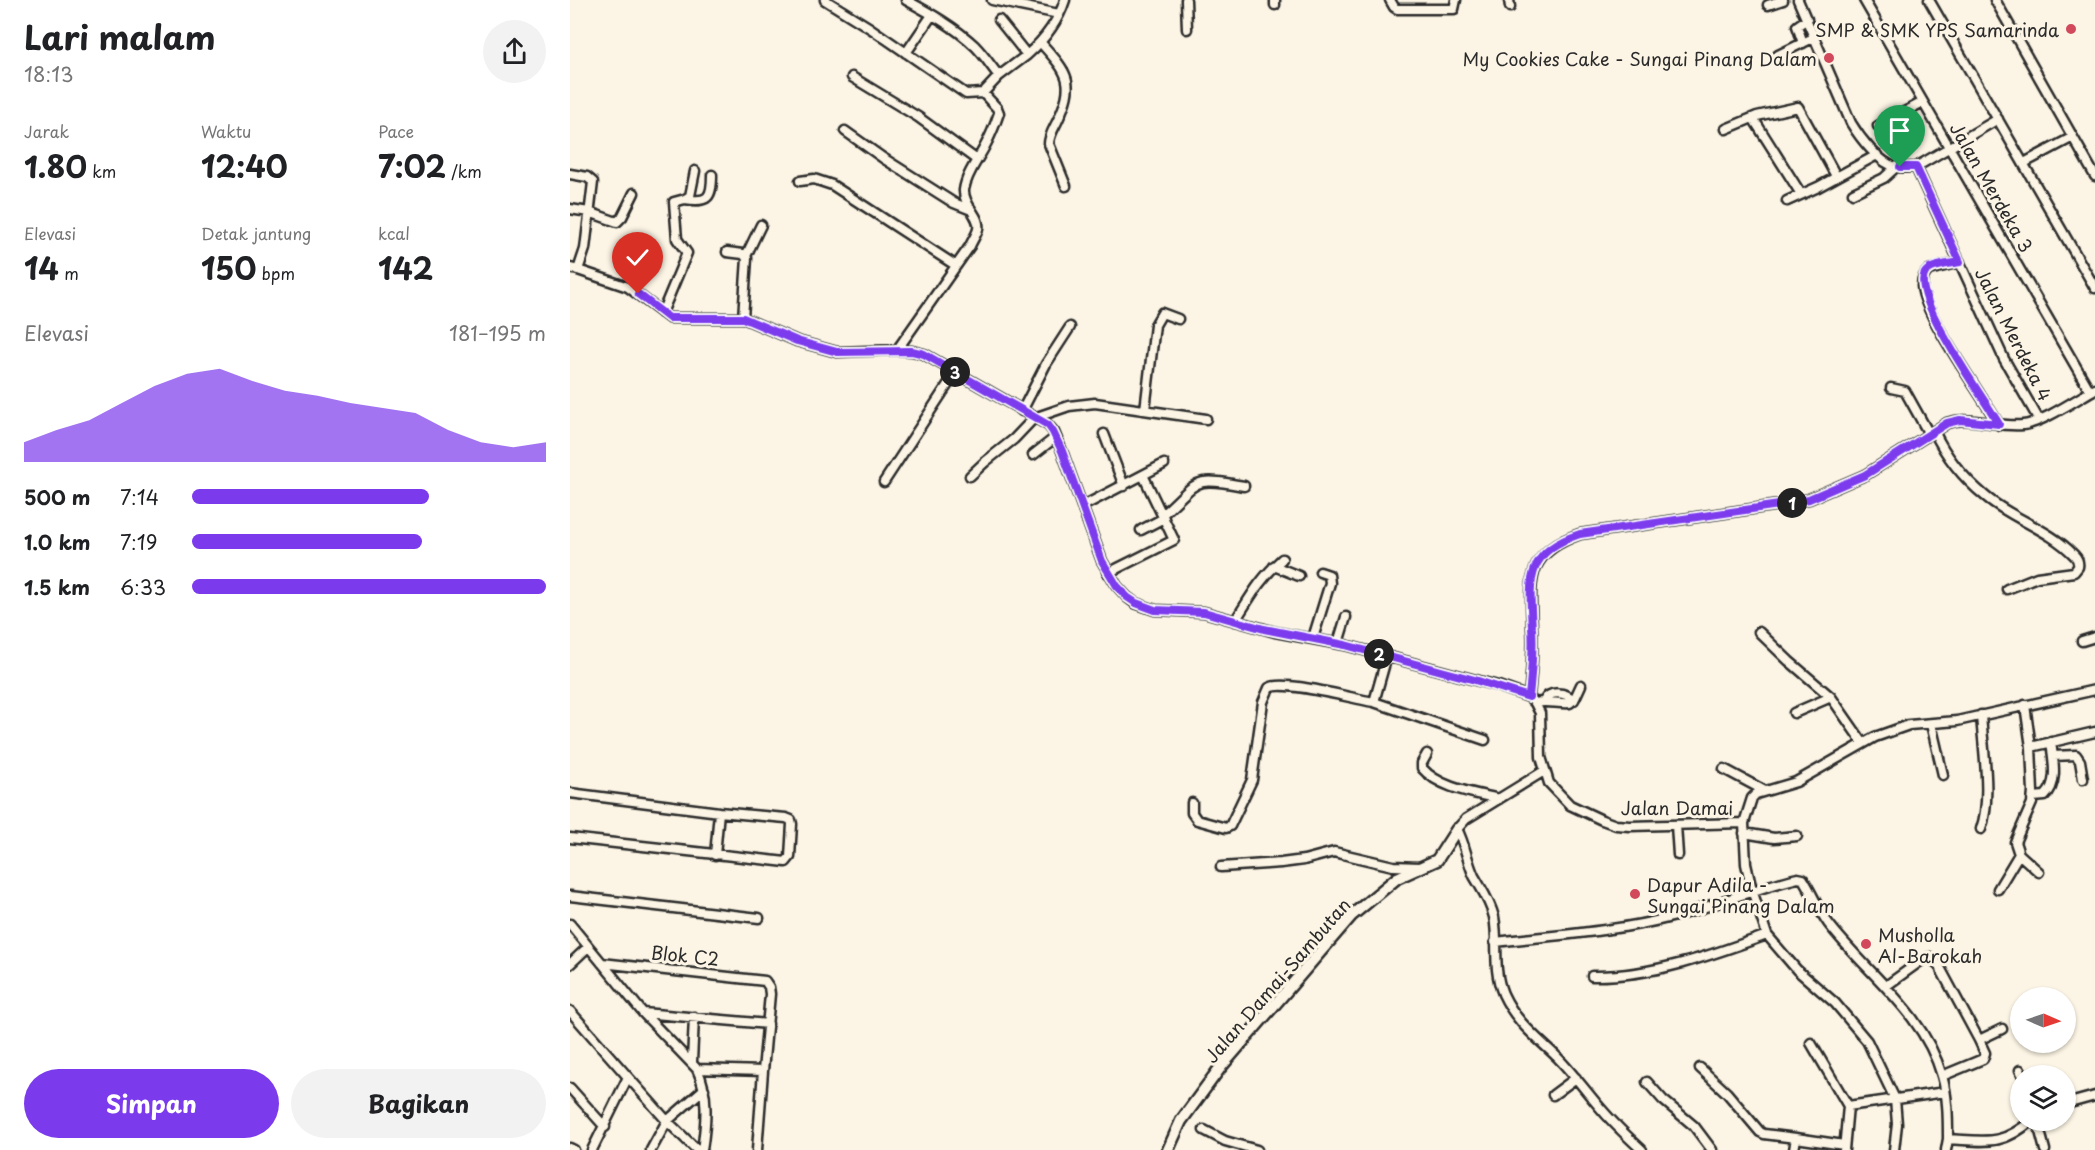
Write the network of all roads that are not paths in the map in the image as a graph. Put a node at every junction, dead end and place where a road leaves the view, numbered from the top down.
1 (825, 0) edge
2 (906, 0) edge
3 (992, 0) edge
4 (1065, 0) edge
5 (1186, 0) edge
6 (1390, 0) edge
7 (1456, 0) edge
8 (1783, 0) edge
9 (1798, 0) edge
10 (1864, 0) edge
11 (1929, 0) edge
12 (1995, 0) edge
13 (1768, 5) dead end
14 (1059, 14) junction
15 (932, 15) junction
16 (1807, 19) junction
17 (999, 20) dead end
18 (1187, 29) dead end
19 (1815, 37) junction
20 (1041, 43) junction
21 (1803, 43) junction
22 (906, 53) junction
23 (1778, 55) dead end
24 (1027, 56) junction
25 (999, 76) junction
26 (852, 77) dead end
27 (983, 93) junction
28 (1923, 102) junction
29 (1753, 118) junction
30 (1998, 119) junction
31 (1878, 126) dead end
32 (1726, 129) dead end
33 (845, 131) dead end
34 (2073, 137) junction
35 (1950, 147) junction
36 (1877, 155) junction
37 (977, 160) junction
38 (2024, 164) junction
39 (1896, 167) junction
40 (1916, 167) junction
41 (695, 171) dead end
42 (570, 174) edge
43 (712, 175) dead end
44 (1836, 176) junction
45 (2095, 176) edge
46 (800, 181) dead end
47 (1066, 186) dead end
48 (634, 193) dead end
49 (1801, 194) junction
50 (1853, 194) dead end
51 (685, 199) junction
52 (1787, 201) dead end
53 (570, 209) edge
54 (969, 209) junction
55 (589, 212) junction
56 (761, 225) dead end
57 (727, 252) dead end
58 (746, 256) junction
59 (1960, 262) junction
60 (956, 265) junction
61 (574, 269) edge
62 (2095, 288) edge
63 (662, 313) junction
64 (743, 318) junction
65 (1178, 319) dead end
66 (1070, 327) dead end
67 (897, 350) junction
68 (956, 372) junction
69 (1891, 388) dead end
70 (2093, 390) edge
71 (1145, 410) junction
72 (1022, 411) junction
73 (1034, 418) junction
74 (1206, 419) dead end
75 (2039, 420) junction
76 (1999, 424) junction
77 (1931, 432) junction
78 (1104, 434) dead end
79 (1056, 437) junction
80 (1033, 455) dead end
81 (1164, 464) dead end
82 (1143, 475) junction
83 (970, 476) dead end
84 (884, 482) dead end
85 (1124, 486) junction
86 (1244, 486) dead end
87 (1083, 506) junction
88 (1163, 516) junction
89 (1141, 530) dead end
90 (1282, 559) dead end
91 (1274, 566) junction
92 (1320, 572) dead end
93 (1108, 573) junction
94 (1299, 576) dead end
95 (2007, 589) dead end
96 (1346, 617) dead end
97 (1235, 621) junction
98 (1760, 632) dead end
99 (1313, 638) junction
100 (2095, 638) edge
101 (2082, 641) dead end
102 (1338, 643) junction
103 (1387, 656) junction
104 (1581, 685) dead end
105 (2095, 690) edge
106 (1831, 697) junction
107 (1532, 700) junction
108 (1374, 702) junction
109 (2025, 705) junction
110 (1794, 713) dead end
111 (1981, 715) junction
112 (1931, 724) junction
113 (2095, 732) edge
114 (1485, 740) dead end
115 (2051, 742) junction
116 (1863, 743) junction
117 (2031, 747) junction
118 (1427, 754) dead end
119 (2053, 756) junction
120 (1724, 769) dead end
121 (1544, 771) junction
122 (1943, 775) dead end
123 (2083, 779) dead end
124 (1766, 790) junction
125 (570, 793) edge
126 (2033, 797) junction
127 (1499, 799) junction
128 (1192, 802) dead end
129 (719, 812) junction
130 (1744, 823) junction
131 (1676, 825) junction
132 (1456, 829) junction
133 (1981, 829) dead end
134 (1744, 833) junction
135 (1797, 836) dead end
136 (570, 838) edge
137 (2019, 854) junction
138 (715, 855) junction
139 (1678, 855) dead end
140 (1221, 867) dead end
141 (1420, 867) junction
142 (2039, 872) dead end
143 (1998, 889) dead end
144 (1752, 890) junction
145 (570, 896) edge
146 (759, 918) dead end
147 (570, 924) edge
148 (1767, 935) junction
149 (1495, 942) junction
150 (588, 947) junction
151 (602, 963) junction
152 (570, 964) edge
153 (1592, 976) dead end
154 (1886, 986) junction
155 (570, 1011) edge
156 (643, 1013) junction
157 (694, 1017) junction
158 (768, 1024) junction
159 (2002, 1029) dead end
160 (1980, 1040) junction
161 (1811, 1043) dead end
162 (694, 1065) junction
163 (1700, 1068) dead end
164 (763, 1071) junction
165 (1942, 1076) junction
166 (628, 1077) junction
167 (1576, 1078) junction
168 (1647, 1082) dead end
169 (570, 1088) edge
170 (704, 1089) junction
171 (1945, 1092) junction
172 (1553, 1095) dead end
173 (2095, 1096) edge
174 (1895, 1100) junction
175 (2076, 1101) edge
176 (1848, 1106) junction
177 (667, 1121) junction
178 (605, 1127) junction
179 (1204, 1130) dead end
180 (2019, 1131) edge
181 (2040, 1131) edge
182 (1796, 1138) junction
183 (1948, 1139) junction
184 (1844, 1147) edge
185 (570, 1148) edge
186 (574, 1150) edge
187 (592, 1150) edge
188 (651, 1150) edge
189 (697, 1150) edge
190 (702, 1150) edge
191 (757, 1150) edge
192 (1168, 1150) edge
193 (1257, 1150) edge
194 (1642, 1150) edge
195 (1712, 1150) edge
196 (1794, 1150) edge
197 (1894, 1150) edge
198 (1946, 1150) edge
199 (2045, 1150) edge

1 - 22 street
2 - 15 street
3 - 14 street
4 - 14 street
5 - 18 street
6 - 7 street
8 - 13 street
9 - 16 street
10 - 28 street, Jalan Merdeka 3
11 - 30 street
12 - 34 street
14 - 20 street
15 - 22 street
15 - 25 street
16 - 19 street
16 - 21 street
17 - 24 street
19 - 21 street
19 - 36 street
20 - 24 street
20 - 47 street
21 - 23 street
22 - 27 street
24 - 25 street
25 - 27 street
26 - 37 street
27 - 37 street
28 - 31 street
28 - 35 street, Jalan Merdeka 3
29 - 32 street
29 - 44 street
29 - 49 street
30 - 35 street
30 - 38 street
33 - 54 street
34 - 38 street
34 - 45 street
35 - 40 street
35 - 70 street, Jalan Merdeka 3
36 - 39 street
36 - 44 street
37 - 54 street
38 - 62 street
39 - 40 street
39 - 50 street
40 - 59 street, Jalan Merdeka 4
41 - 51 street
42 - 55 street
43 - 51 street
44 - 49 street
46 - 60 street
48 - 55 street
49 - 52 street
51 - 63 street
53 - 55 street
54 - 60 street
55 - 61 street
56 - 58 street
57 - 58 street
58 - 64 street
59 - 75 street, Jalan Merdeka 4
59 - 76 street
60 - 67 street
61 - 63 street
63 - 64 street
64 - 67 street
65 - 71 street
66 - 72 street
67 - 68 street
68 - 72 street
68 - 84 street
69 - 77 street
70 - 75 street
71 - 73 street
71 - 74 street
72 - 73 street
73 - 79 street
73 - 83 street
75 - 76 street, Jalan Damai
76 - 77 street, Jalan Damai
77 - 95 street
77 - 107 street, Jalan Damai
78 - 85 street
79 - 80 street
79 - 87 street
81 - 82 street
82 - 85 street
82 - 88 street
85 - 87 street
86 - 88 street
87 - 93 street
88 - 89 street
88 - 93 street
90 - 91 street
91 - 94 street
91 - 97 street
92 - 99 street
93 - 97 street
96 - 102 street
97 - 99 street
98 - 106 street
99 - 102 street
100 - 101 street
102 - 103 street
103 - 107 street
103 - 108 street
104 - 107 street
105 - 109 street
106 - 110 street
106 - 116 street
107 - 121 street, Jalan Damai
108 - 114 street
108 - 128 street
109 - 111 street
109 - 117 street
111 - 112 street
111 - 133 street
112 - 116 street
112 - 122 street
113 - 115 street
115 - 117 street
115 - 119 street
116 - 124 street
117 - 126 street
118 - 127 street
119 - 123 street
119 - 126 street
120 - 124 street
121 - 127 street
121 - 131 street, Jalan Damai
124 - 130 street, Jalan Damai
125 - 129 street
126 - 137 street
127 - 132 street
129 - 138 street
129 - 138 street
130 - 131 street, Jalan Damai
130 - 134 street
131 - 139 street
132 - 141 street, Jalan Damai-Sambutan
132 - 149 street
134 - 135 street
134 - 144 street
136 - 138 street
137 - 142 street
137 - 143 street
140 - 141 street
141 - 192 street, Jalan Damai-Sambutan
144 - 148 street
144 - 149 street
144 - 154 street
145 - 146 street
147 - 150 street
148 - 153 street
148 - 174 street
149 - 167 street
150 - 151 street
150 - 152 street
151 - 156 street
151 - 158 street, Blok C2
154 - 160 street
154 - 165 street
155 - 166 street
156 - 157 street
156 - 162 street
157 - 158 street
157 - 162 street
158 - 164 street
159 - 160 street
160 - 165 street
161 - 176 street
162 - 164 street
162 - 170 street
163 - 182 street
164 - 191 street
165 - 171 street
166 - 177 street
166 - 178 street
167 - 172 street
167 - 194 street
168 - 195 street
169 - 178 street
170 - 177 street
170 - 190 street
171 - 174 street
171 - 183 street
173 - 175 street
174 - 176 street
174 - 197 street
176 - 184 street
177 - 188 street
177 - 189 street
178 - 187 street
179 - 193 street
180 - 183 street
181 - 199 street
182 - 184 street
182 - 196 street
183 - 198 street
185 - 186 street

